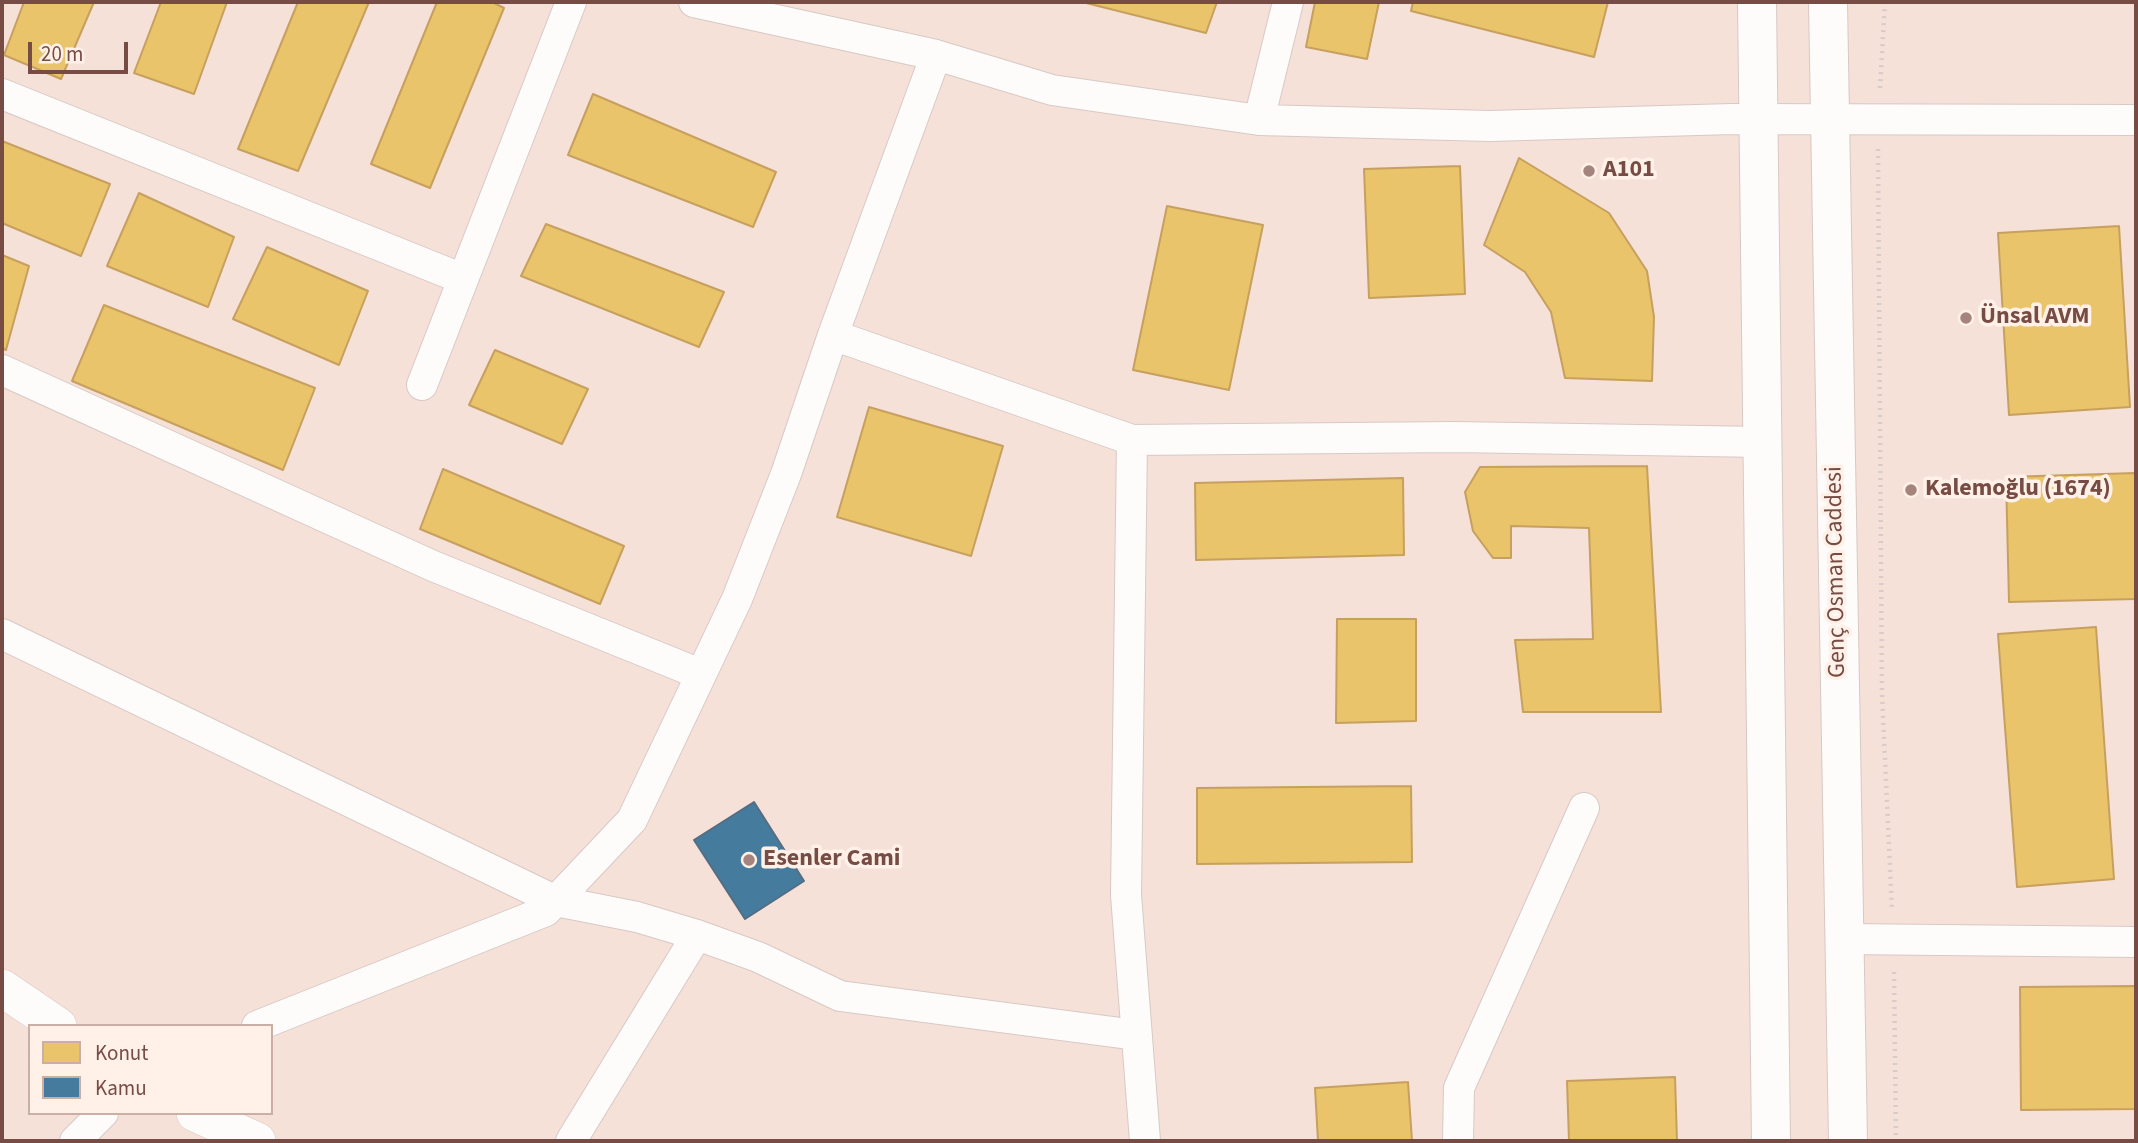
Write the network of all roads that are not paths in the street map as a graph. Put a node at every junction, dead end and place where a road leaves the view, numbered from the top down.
1 (571, 2) edge
2 (1288, 2) edge
3 (1757, 2) edge
4 (1828, 2) edge
5 (699, 3) edge
6 (936, 55) junction
7 (2, 94) edge
8 (1259, 120) junction
9 (2136, 120) edge
10 (1758, 121) junction
11 (1829, 122) junction
12 (463, 279) junction
13 (833, 335) junction
14 (2, 370) edge
15 (422, 385) dead end
16 (1132, 440) junction
17 (1763, 442) junction
18 (2, 634) edge
19 (700, 674) junction
20 (1584, 808) dead end
21 (556, 901) junction
22 (698, 935) junction
23 (1844, 939) junction
24 (2136, 942) edge
25 (2, 988) edge
26 (55, 1024) edge
27 (262, 1024) edge
28 (1136, 1035) junction
29 (101, 1115) edge
30 (199, 1115) edge
31 (75, 1141) edge
32 (257, 1141) edge
33 (571, 1141) edge
34 (1144, 1141) edge
35 (1458, 1141) edge
36 (1772, 1141) edge
37 (1848, 1141) edge

1 - 12 street
2 - 8 street
3 - 10 main road
4 - 11 main road, Genç Osman Caddesi
5 - 6 street
6 - 8 street
6 - 13 street
7 - 12 street
8 - 10 street
9 - 11 street
10 - 11 street
10 - 17 main road
11 - 23 main road, Genç Osman Caddesi
12 - 15 street
13 - 16 street
13 - 19 street
14 - 19 street
16 - 17 street
16 - 28 street
17 - 36 main road
18 - 21 street
19 - 21 street
20 - 35 street
21 - 22 street
21 - 27 street
22 - 28 street
22 - 33 street
23 - 24 street
23 - 37 main road, Genç Osman Caddesi
25 - 26 street
28 - 34 street
29 - 31 street
30 - 32 street

